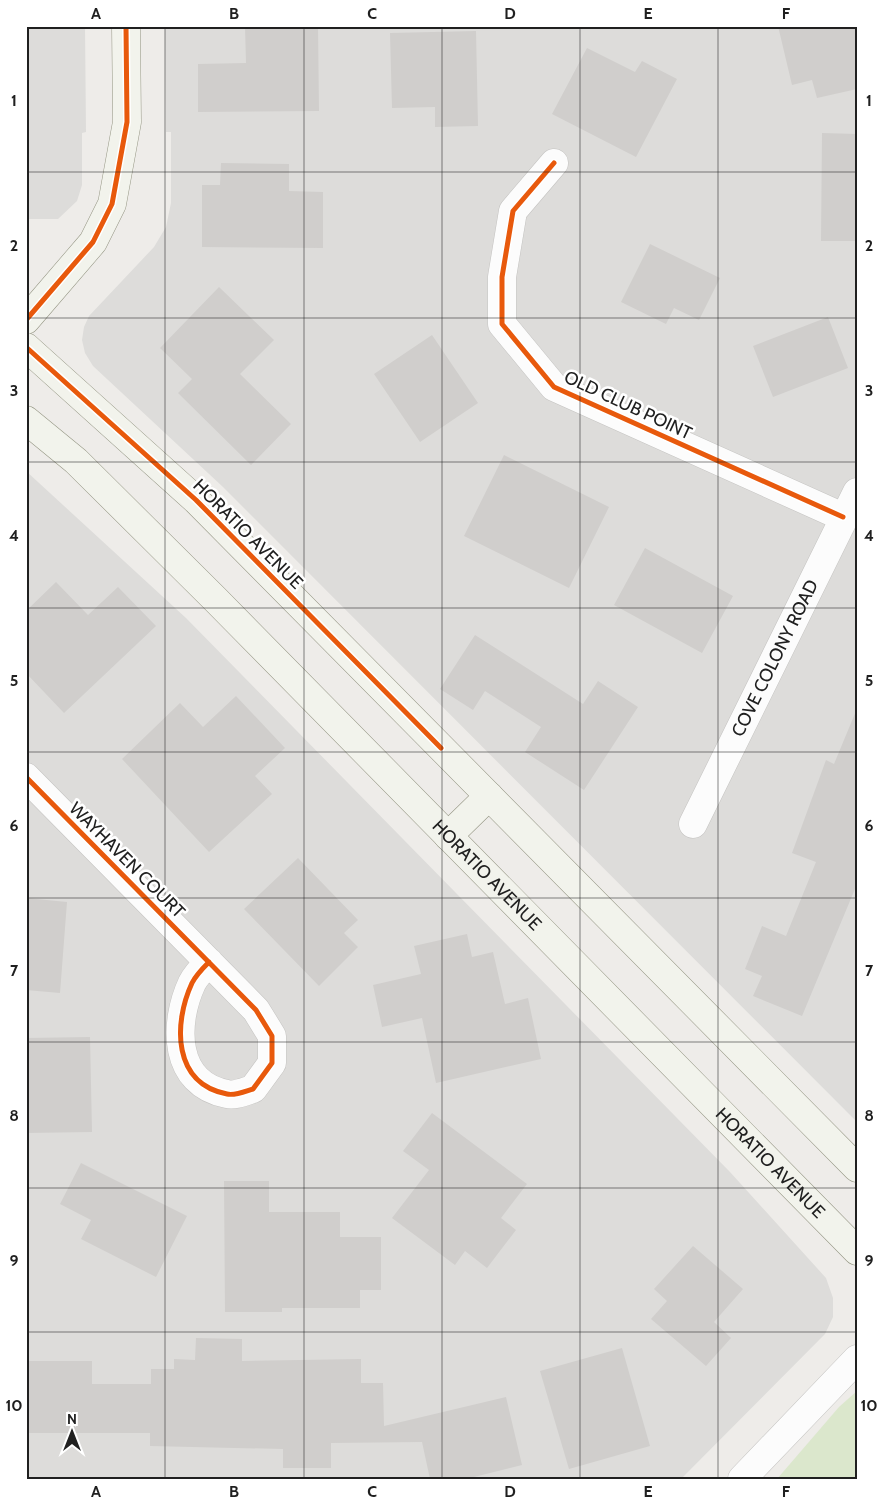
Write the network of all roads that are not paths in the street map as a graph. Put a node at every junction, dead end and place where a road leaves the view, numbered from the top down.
1 (126, 26) edge
2 (554, 163) dead end
3 (26, 320) edge
4 (26, 347) edge
5 (26, 420) edge
6 (857, 492) edge
7 (843, 517) junction
8 (26, 777) edge
9 (489, 796) junction
10 (693, 824) dead end
11 (448, 836) junction
12 (209, 962) junction
13 (857, 1168) edge
14 (857, 1251) edge
15 (857, 1359) edge
16 (742, 1479) edge

1 - 3 main road
2 - 7 street, OLD CLUB POINT
4 - 9 main road, HORATIO AVENUE
5 - 11 main road, HORATIO AVENUE
6 - 7 street, COVE COLONY ROAD
7 - 10 street, COVE COLONY ROAD
8 - 12 street, WAYHAVEN COURT
9 - 11 main road
9 - 13 main road, HORATIO AVENUE
11 - 14 main road, HORATIO AVENUE
12 - 12 street, WAYHAVEN COURT
15 - 16 street

